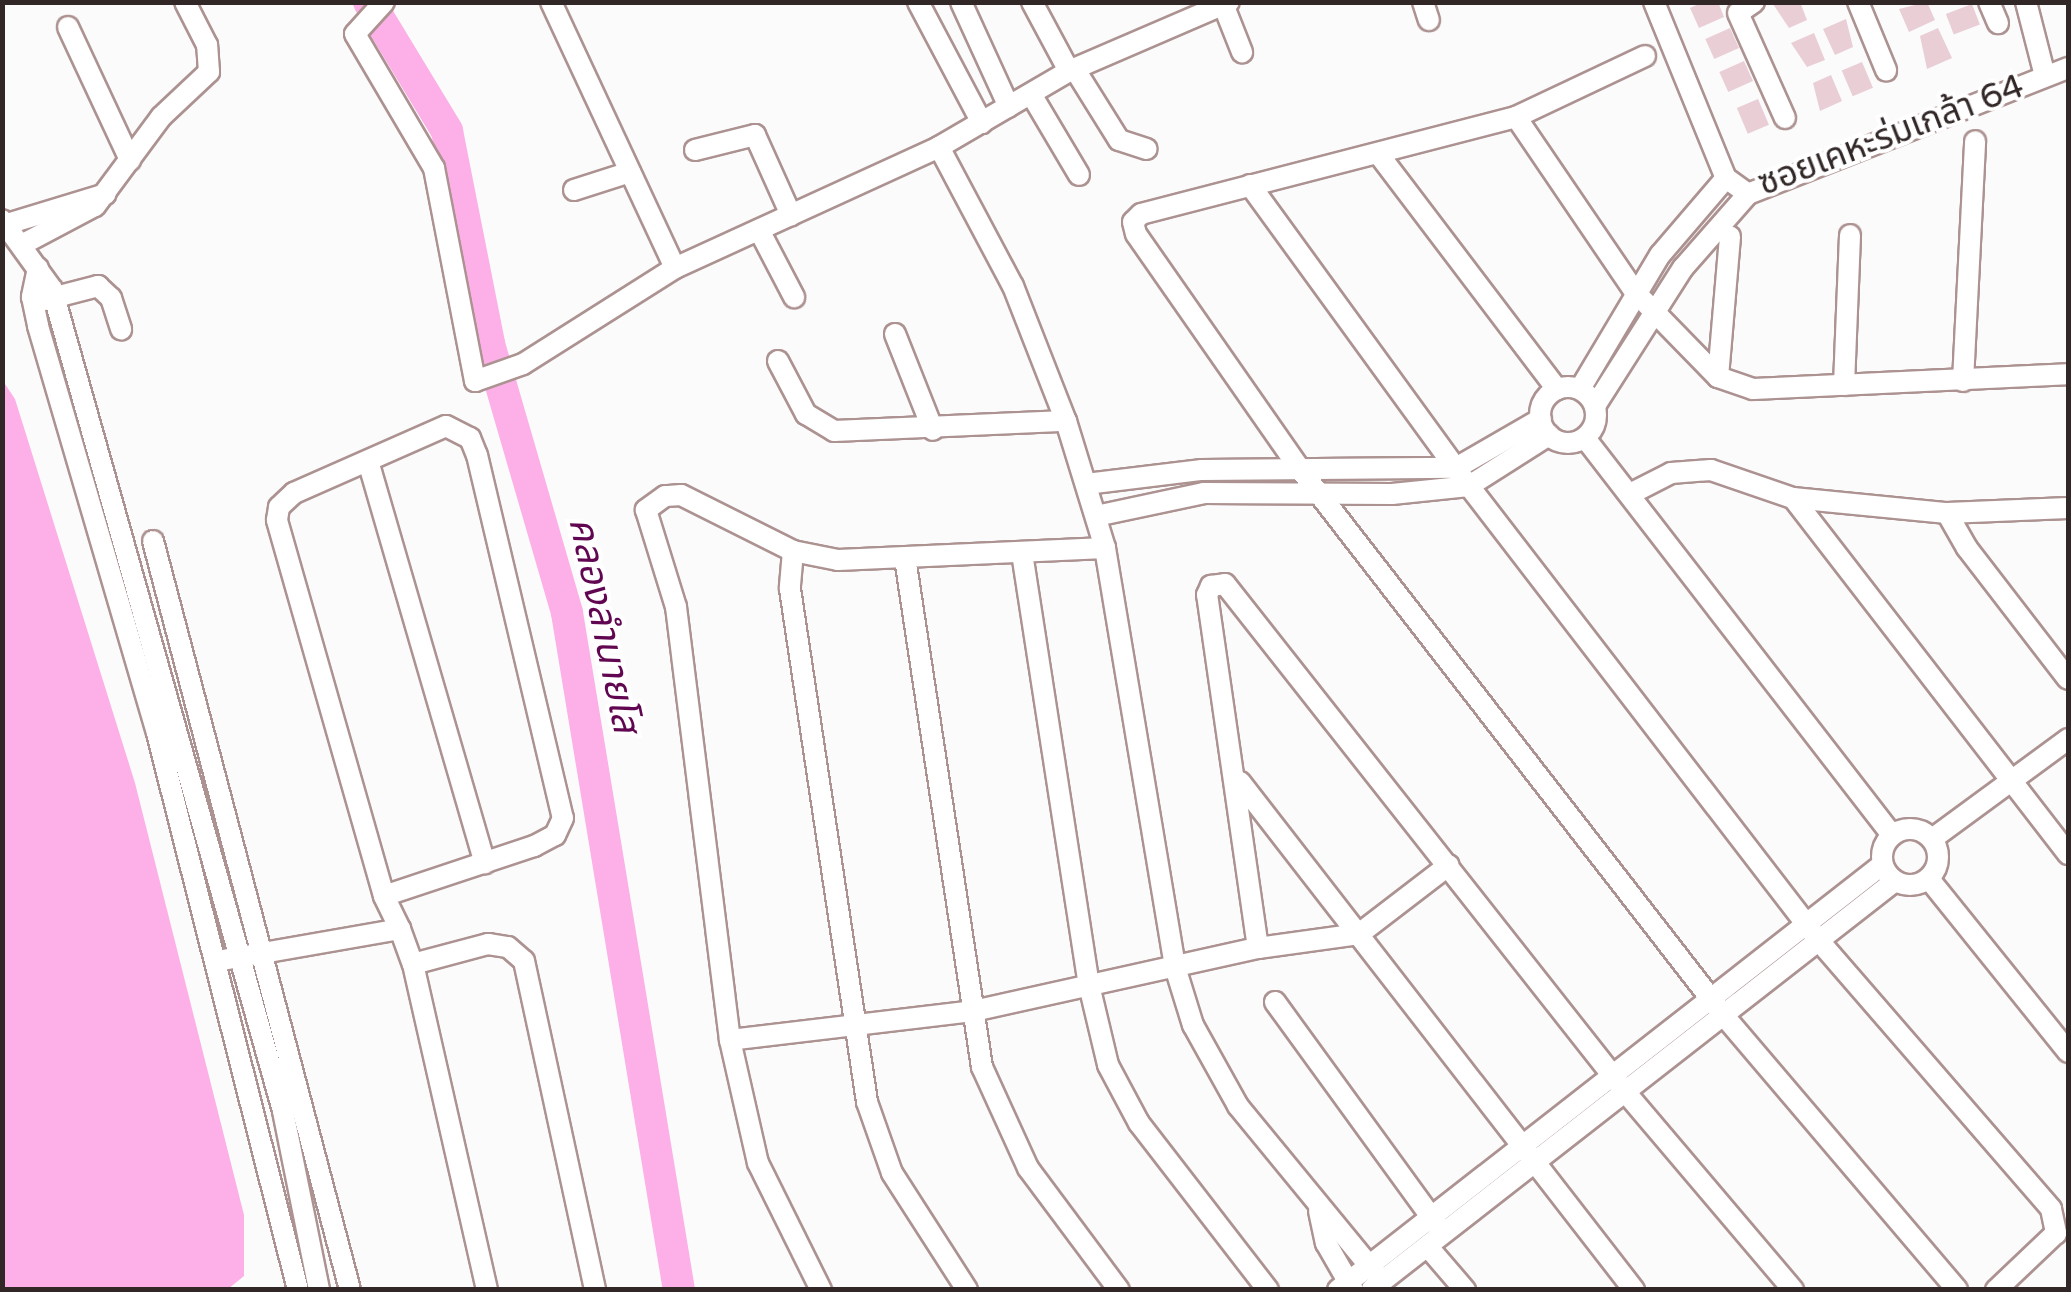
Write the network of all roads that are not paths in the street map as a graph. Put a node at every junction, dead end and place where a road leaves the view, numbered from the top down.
1 (185, 2) edge
2 (551, 2) edge
3 (918, 2) edge
4 (960, 2) edge
5 (1032, 2) edge
6 (1654, 2) edge
7 (1754, 2) edge
8 (1858, 2) edge
9 (1990, 2) edge
10 (2026, 2) edge
11 (383, 4) edge
12 (1226, 4) edge
13 (1196, 8) edge
14 (1998, 24) dead end
15 (68, 27) dead end
16 (1242, 52) dead end
17 (1645, 56) dead end
18 (2068, 68) edge
19 (1072, 70) junction
20 (1886, 70) dead end
21 (2045, 76) junction
22 (1031, 94) junction
23 (1009, 107) junction
24 (1516, 117) junction
25 (1784, 118) dead end
26 (982, 124) junction
27 (1975, 141) dead end
28 (939, 147) junction
29 (1147, 149) dead end
30 (695, 150) dead end
31 (1380, 156) junction
32 (130, 160) junction
33 (630, 172) junction
34 (1079, 175) dead end
35 (1726, 178) junction
36 (1250, 185) junction
37 (574, 190) dead end
38 (106, 194) junction
39 (1748, 194) junction
40 (791, 216) junction
41 (5, 222) edge
42 (759, 230) junction
43 (1850, 235) dead end
44 (1730, 236) dead end
45 (25, 243) junction
46 (38, 268) junction
47 (676, 268) junction
48 (1635, 292) junction
49 (54, 297) junction
50 (794, 297) dead end
51 (33, 304) junction
52 (1654, 312) junction
53 (121, 329) dead end
54 (895, 334) dead end
55 (778, 361) dead end
56 (2068, 374) edge
57 (1718, 377) junction
58 (1963, 380) junction
59 (1844, 385) junction
60 (1557, 389) junction
61 (1580, 389) junction
62 (1595, 406) junction
63 (1066, 421) junction
64 (1545, 427) junction
65 (934, 430) junction
66 (1586, 438) junction
67 (368, 461) junction
68 (1299, 468) junction
69 (1456, 468) junction
70 (1086, 484) junction
71 (1469, 486) junction
72 (1319, 494) junction
73 (1630, 494) junction
74 (1793, 498) junction
75 (2068, 508) edge
76 (1948, 513) junction
77 (1096, 516) junction
78 (119, 531) junction
79 (97, 537) junction
80 (154, 541) dead end
81 (1105, 548) junction
82 (793, 551) junction
83 (1022, 553) junction
84 (905, 558) junction
85 (2068, 678) edge
86 (2068, 740) edge
87 (1239, 780) junction
88 (2011, 781) junction
89 (1892, 835) junction
90 (1932, 839) junction
91 (2068, 854) edge
92 (486, 864) junction
93 (1449, 865) junction
94 (1889, 873) junction
95 (1929, 879) junction
96 (384, 896) junction
97 (1806, 924) junction
98 (400, 929) junction
99 (1360, 934) junction
100 (1820, 942) junction
101 (265, 948) junction
102 (1258, 948) junction
103 (226, 959) junction
104 (414, 964) junction
105 (1175, 967) junction
106 (1089, 984) junction
107 (1710, 999) junction
108 (1275, 1002) dead end
109 (973, 1012) junction
110 (1724, 1017) junction
111 (853, 1028) junction
112 (730, 1040) junction
113 (2068, 1052) edge
114 (1613, 1076) junction
115 (1627, 1094) junction
116 (1522, 1147) junction
117 (1535, 1165) junction
118 (1319, 1211) junction
119 (1435, 1233) junction
120 (1368, 1265) junction
121 (1377, 1285) edge
122 (1346, 1287) edge
123 (298, 1290) edge
124 (319, 1290) edge
125 (350, 1290) edge
126 (486, 1290) edge
127 (596, 1290) edge
128 (821, 1290) edge
129 (967, 1290) edge
130 (1119, 1290) edge
131 (1268, 1290) edge
132 (1465, 1290) edge
133 (1634, 1290) edge
134 (1792, 1290) edge
135 (1957, 1290) edge
136 (1996, 1290) edge

1 - 32 street
2 - 33 street
3 - 26 street
4 - 23 street
5 - 19 street
6 - 35 street, ซอยเคหะร่มเกล้า 64
7 - 25 street
8 - 20 street
9 - 14 street
10 - 21 street
11 - 47 street
12 - 13 street
12 - 16 street
13 - 19 street
15 - 32 street
17 - 24 street
18 - 21 street, ซอยเคหะร่มเกล้า 64
19 - 22 street
19 - 29 street
21 - 39 street, ซอยเคหะร่มเกล้า 64
22 - 23 street
22 - 34 street
23 - 26 street
24 - 31 street
24 - 48 street
26 - 28 street
27 - 58 street
28 - 40 street
28 - 63 street
30 - 40 street
31 - 36 street
31 - 60 street
32 - 38 street
33 - 37 street
33 - 47 street
35 - 39 street, ซอยเคหะร่มเกล้า 64
35 - 48 street
36 - 68 street
36 - 69 street
38 - 41 street
38 - 45 street
39 - 52 street
40 - 42 street
41 - 45 street
42 - 47 street
42 - 50 street
43 - 59 street
44 - 57 street
45 - 46 street
46 - 49 street
46 - 51 street
48 - 52 street
48 - 61 street
49 - 51 street
49 - 53 street
49 - 78 street
51 - 79 street
52 - 57 street
52 - 62 street
54 - 65 street
55 - 65 street
56 - 58 street
57 - 59 street
58 - 59 street
60 - 61 street
60 - 64 street
61 - 62 street
62 - 66 street
63 - 65 street
63 - 70 street
64 - 66 street
64 - 69 street
64 - 71 street
66 - 73 street
67 - 92 street
67 - 92 street
67 - 96 street
68 - 69 street
68 - 70 street
68 - 72 street
69 - 71 street
70 - 77 street
71 - 72 street
71 - 97 street
72 - 77 street
72 - 107 street
73 - 74 street
73 - 89 street
74 - 76 street
74 - 88 street
75 - 76 street
76 - 85 street
77 - 81 street
78 - 79 street
78 - 103 street
79 - 103 street
80 - 101 street
81 - 83 street
81 - 105 street
82 - 84 street
82 - 111 street
82 - 112 street
83 - 84 street
83 - 106 street
84 - 109 street
86 - 88 street
87 - 93 street
87 - 99 street
87 - 102 street
88 - 90 street
88 - 91 street
89 - 90 street
89 - 94 street
90 - 95 street
92 - 96 street
93 - 99 street
93 - 114 street
94 - 95 street
94 - 97 street
94 - 100 street
95 - 113 street
96 - 98 street
97 - 100 street
97 - 107 street
98 - 101 street
98 - 104 street
99 - 102 street
99 - 116 street
100 - 110 street
100 - 136 street
101 - 103 street
101 - 125 street
102 - 105 street
103 - 123 street
103 - 124 street
104 - 126 street
104 - 127 street
105 - 106 street
105 - 118 street
106 - 109 street
106 - 131 street
107 - 110 street
107 - 114 street
108 - 119 street
109 - 111 street
109 - 130 street
110 - 115 street
110 - 135 street
111 - 112 street
111 - 129 street
112 - 128 street
114 - 115 street
114 - 116 street
115 - 117 street
115 - 134 street
116 - 117 street
116 - 119 street
117 - 119 street
117 - 133 street
118 - 120 street
118 - 122 street
119 - 120 street
119 - 121 street
119 - 132 street
120 - 121 street
120 - 122 street

